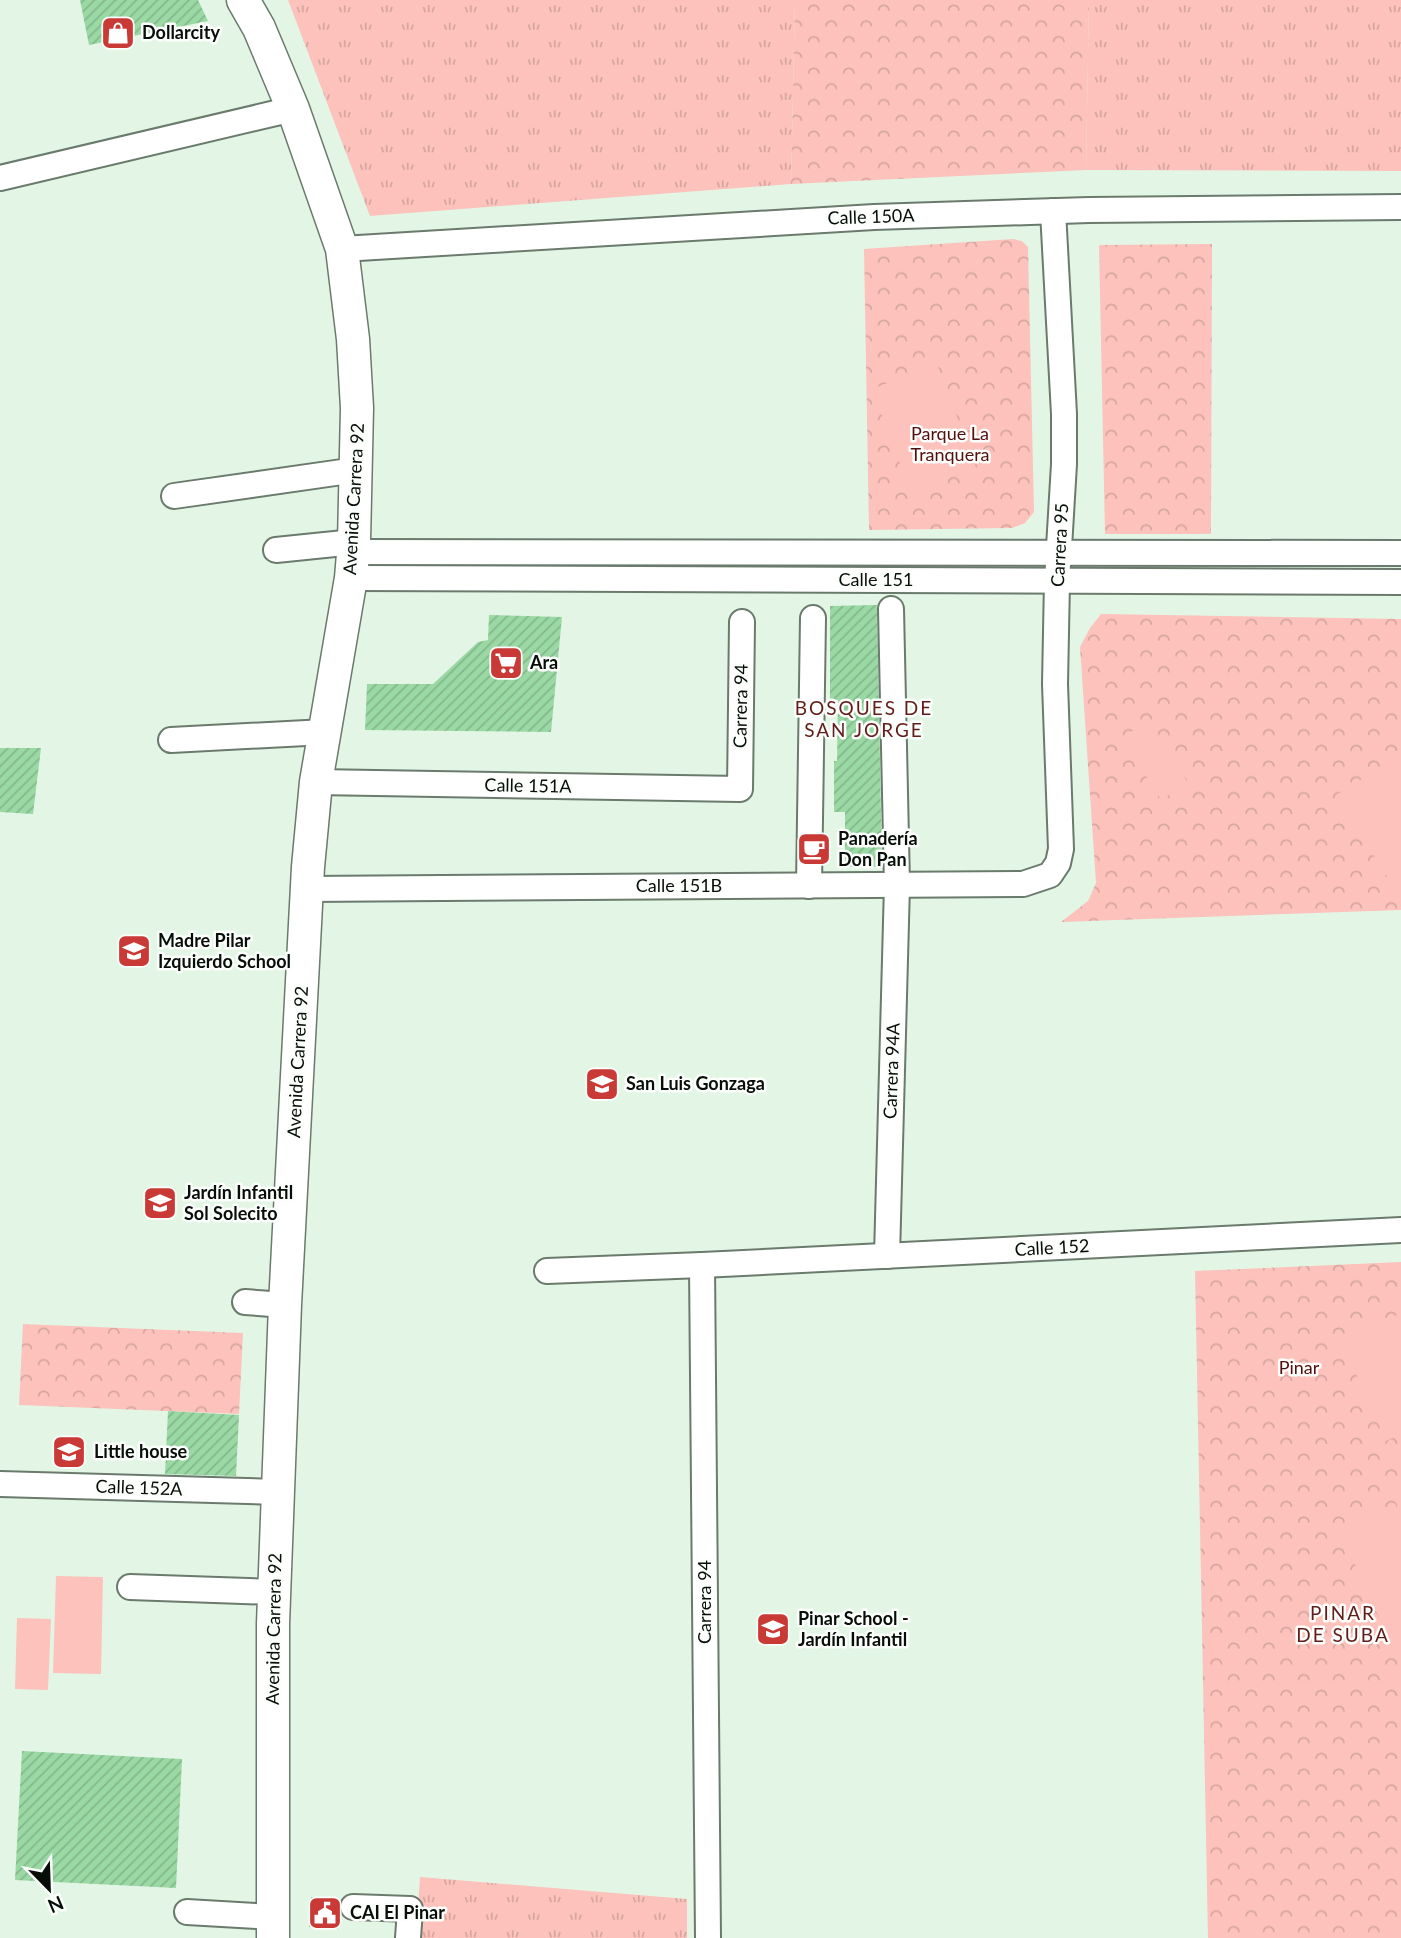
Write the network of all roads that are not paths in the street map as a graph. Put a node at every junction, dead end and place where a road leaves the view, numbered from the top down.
1 (243, 0) edge
2 (293, 109) junction
3 (0, 178) edge
4 (1401, 207) edge
5 (1053, 211) junction
6 (342, 250) junction
7 (356, 470) junction
8 (174, 496) dead end
9 (276, 550) dead end
10 (1060, 552) junction
11 (1401, 553) edge
12 (353, 557) junction
13 (1057, 580) junction
14 (1401, 582) edge
15 (891, 609) dead end
16 (813, 618) dead end
17 (742, 622) dead end
18 (325, 732) junction
19 (171, 740) dead end
20 (316, 782) junction
21 (740, 789) joint
22 (1050, 875) joint
23 (897, 885) junction
24 (809, 886) junction
25 (307, 889) junction
26 (1401, 1230) edge
27 (887, 1256) junction
28 (702, 1265) junction
29 (547, 1271) dead end
30 (245, 1302) dead end
31 (285, 1305) junction
32 (0, 1484) edge
33 (278, 1492) junction
34 (130, 1587) dead end
35 (274, 1592) junction
36 (353, 1906) dead end
37 (187, 1912) dead end
38 (273, 1927) edge
39 (408, 1938) edge
40 (708, 1938) edge

1 - 2 main road, Avenida Carrera 92
2 - 3 street
2 - 6 main road, Avenida Carrera 92
4 - 5 street, Calle 150A
5 - 6 street, Calle 150A
5 - 10 street, Carrera 95
6 - 7 main road, Avenida Carrera 92
7 - 8 street
7 - 12 main road, Avenida Carrera 92
9 - 12 street
10 - 11 street, Calle 151
10 - 12 street, Calle 151
10 - 13 street, Carrera 95
12 - 13 street, Calle 151
12 - 18 main road, Avenida Carrera 92
13 - 14 street, Calle 151
13 - 22 street, Carrera 95
15 - 23 street, Carrera 94A
16 - 24 street
17 - 21 street, Carrera 94
18 - 19 street
18 - 20 main road, Avenida Carrera 92
20 - 21 street, Calle 151A
20 - 25 main road, Avenida Carrera 92
22 - 23 street, Calle 151B
23 - 24 street, Calle 151B
23 - 27 street, Carrera 94A
24 - 25 street, Calle 151B
25 - 31 main road, Avenida Carrera 92
26 - 27 street, Calle 152
27 - 28 street, Calle 152
28 - 29 street, Calle 152
28 - 40 street, Carrera 94
30 - 31 street
31 - 33 main road, Avenida Carrera 92
32 - 33 street, Calle 152A
33 - 35 main road, Avenida Carrera 92
34 - 35 street
35 - 38 main road, Avenida Carrera 92
36 - 39 street
37 - 38 street

